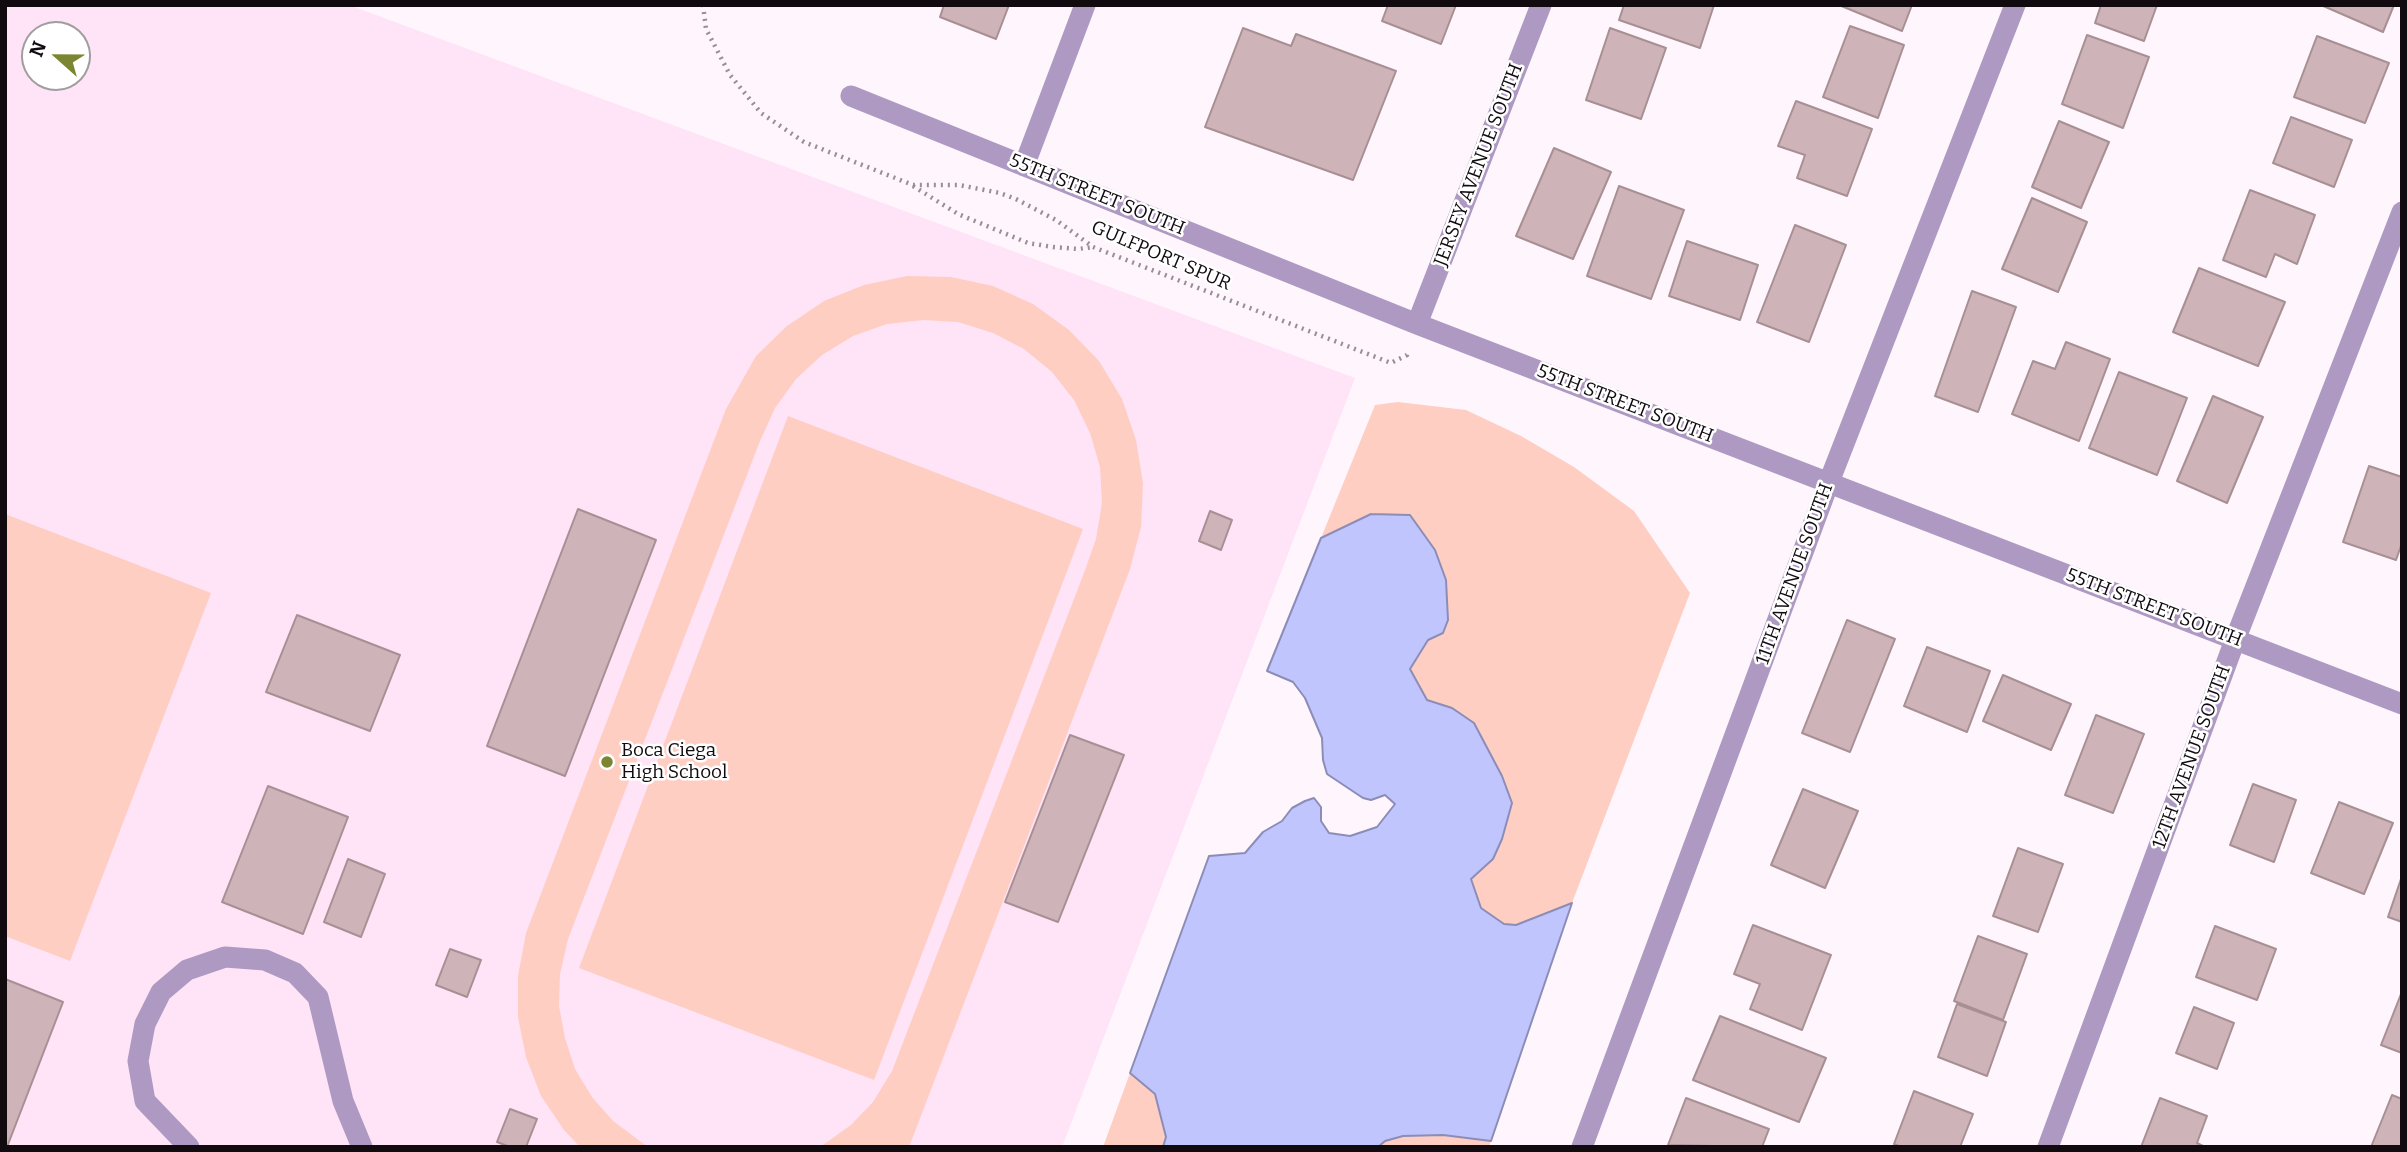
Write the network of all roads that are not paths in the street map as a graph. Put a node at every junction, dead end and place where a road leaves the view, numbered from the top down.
1 (1085, 5) edge
2 (1541, 5) edge
3 (2015, 5) edge
4 (851, 96) dead end
5 (1024, 166) junction
6 (2402, 212) edge
7 (1417, 324) junction
8 (1829, 482) junction
9 (2235, 640) junction
10 (2402, 704) edge
11 (189, 1147) edge
12 (362, 1147) edge
13 (1582, 1147) edge
14 (2048, 1147) edge

1 - 5 street
2 - 7 street, JERSEY AVENUE SOUTH
3 - 8 street, 11TH AVENUE SOUTH
4 - 5 street, 55TH STREET SOUTH
5 - 7 street, 55TH STREET SOUTH
6 - 9 street, 12TH AVENUE SOUTH
7 - 8 street, 55TH STREET SOUTH
8 - 9 street, 55TH STREET SOUTH
8 - 13 street, 11TH AVENUE SOUTH
9 - 10 street, 55TH STREET SOUTH
9 - 14 street, 12TH AVENUE SOUTH
11 - 12 street

